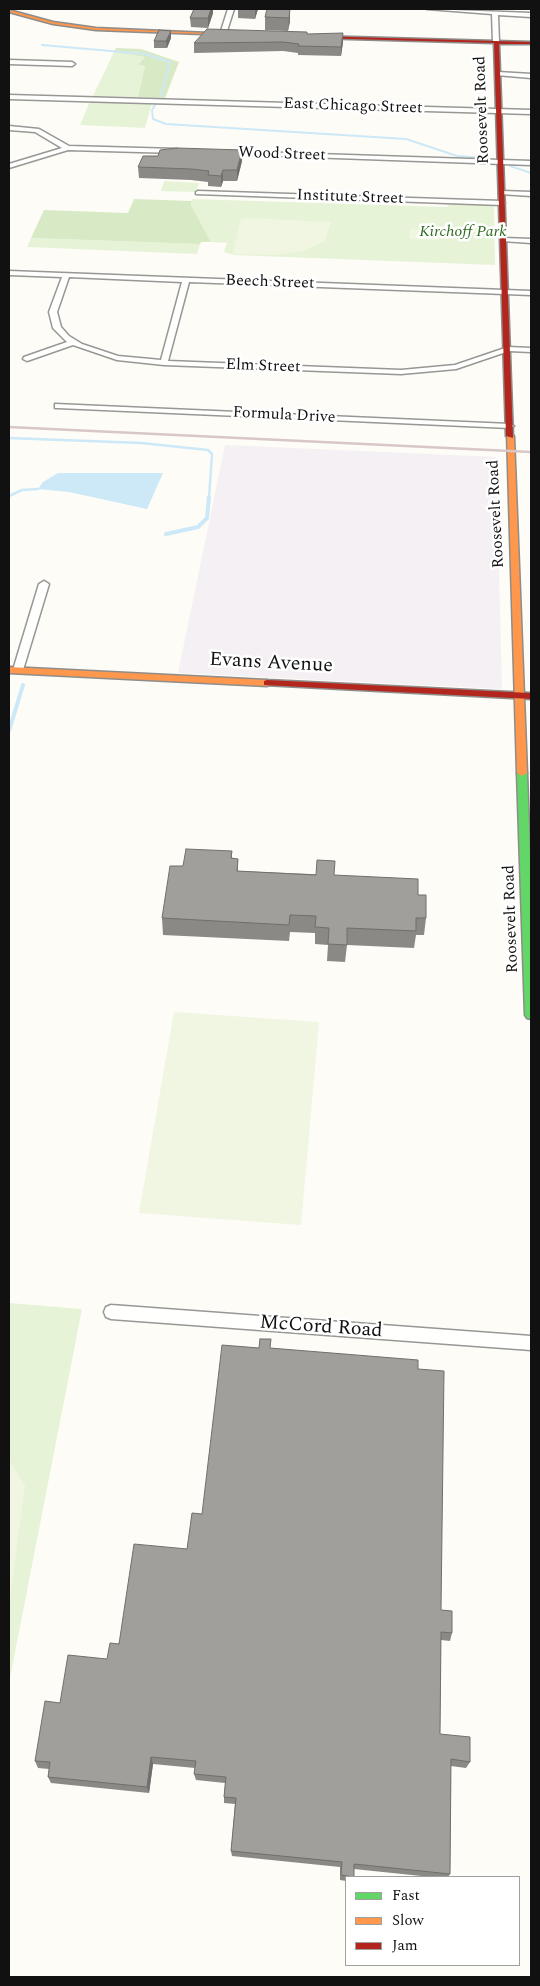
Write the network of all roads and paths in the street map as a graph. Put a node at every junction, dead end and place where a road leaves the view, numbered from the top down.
1 (225, 9) edge
2 (231, 9) edge
3 (430, 9) edge
4 (436, 9) edge
5 (9, 12) edge
6 (495, 13) junction
7 (531, 15) edge
8 (220, 34) junction
9 (239, 34) edge
10 (300, 36) edge
11 (496, 42) junction
12 (531, 43) edge
13 (9, 62) edge
14 (72, 64) dead end
15 (498, 74) junction
16 (531, 76) edge
17 (9, 97) edge
18 (499, 111) junction
19 (531, 112) edge
20 (9, 128) edge
21 (68, 148) junction
22 (182, 151) edge
23 (216, 153) edge
24 (501, 162) junction
25 (531, 163) edge
26 (9, 166) edge
27 (198, 193) dead end
28 (531, 194) edge
29 (502, 198) junction
30 (504, 240) junction
31 (531, 241) edge
32 (9, 273) edge
33 (66, 275) junction
34 (186, 280) junction
35 (505, 292) junction
36 (531, 292) edge
37 (72, 342) junction
38 (508, 349) junction
39 (531, 350) edge
40 (27, 359) dead end
41 (164, 363) junction
42 (58, 406) dead end
43 (510, 426) junction
44 (44, 584) dead end
45 (14, 670) edge
46 (526, 696) edge
47 (528, 842) edge
48 (531, 983) edge
49 (531, 1014) edge
50 (111, 1312) dead end
51 (531, 1343) edge

1 - 8 street
2 - 8 street
3 - 4 street
4 - 6 street
5 - 8 street
6 - 7 street
6 - 11 street, Roosevelt Road
8 - 9 street
10 - 11 street
11 - 12 street
11 - 15 street, Roosevelt Road
13 - 14 street
15 - 16 street
15 - 18 street, Roosevelt Road
17 - 18 street, East Chicago Street
18 - 19 street, East Chicago Street
18 - 24 street, Roosevelt Road
20 - 21 street
21 - 22 street
21 - 26 street
23 - 24 street, Wood Street
24 - 25 street, Wood Street
24 - 29 street, Roosevelt Road
27 - 29 street, Institute Street
28 - 29 street, Institute Street
29 - 30 street, Roosevelt Road
30 - 31 street
30 - 35 street, Roosevelt Road
32 - 33 street, Beech Street
33 - 34 street, Beech Street
33 - 37 street, Elm Street
34 - 35 street, Beech Street
34 - 41 street
35 - 36 street, Beech Street
35 - 38 street, Roosevelt Road
37 - 40 street
37 - 41 street, Elm Street
38 - 39 street, Elm Street
38 - 41 street, Elm Street
38 - 43 street, Roosevelt Road
42 - 43 street, Formula Drive
43 - 46 street, Roosevelt Road
44 - 45 street
45 - 46 street, Evans Avenue
46 - 47 street, Roosevelt Road
47 - 48 street, Roosevelt Road
48 - 49 street, Roosevelt Road
50 - 51 street, McCord Road

